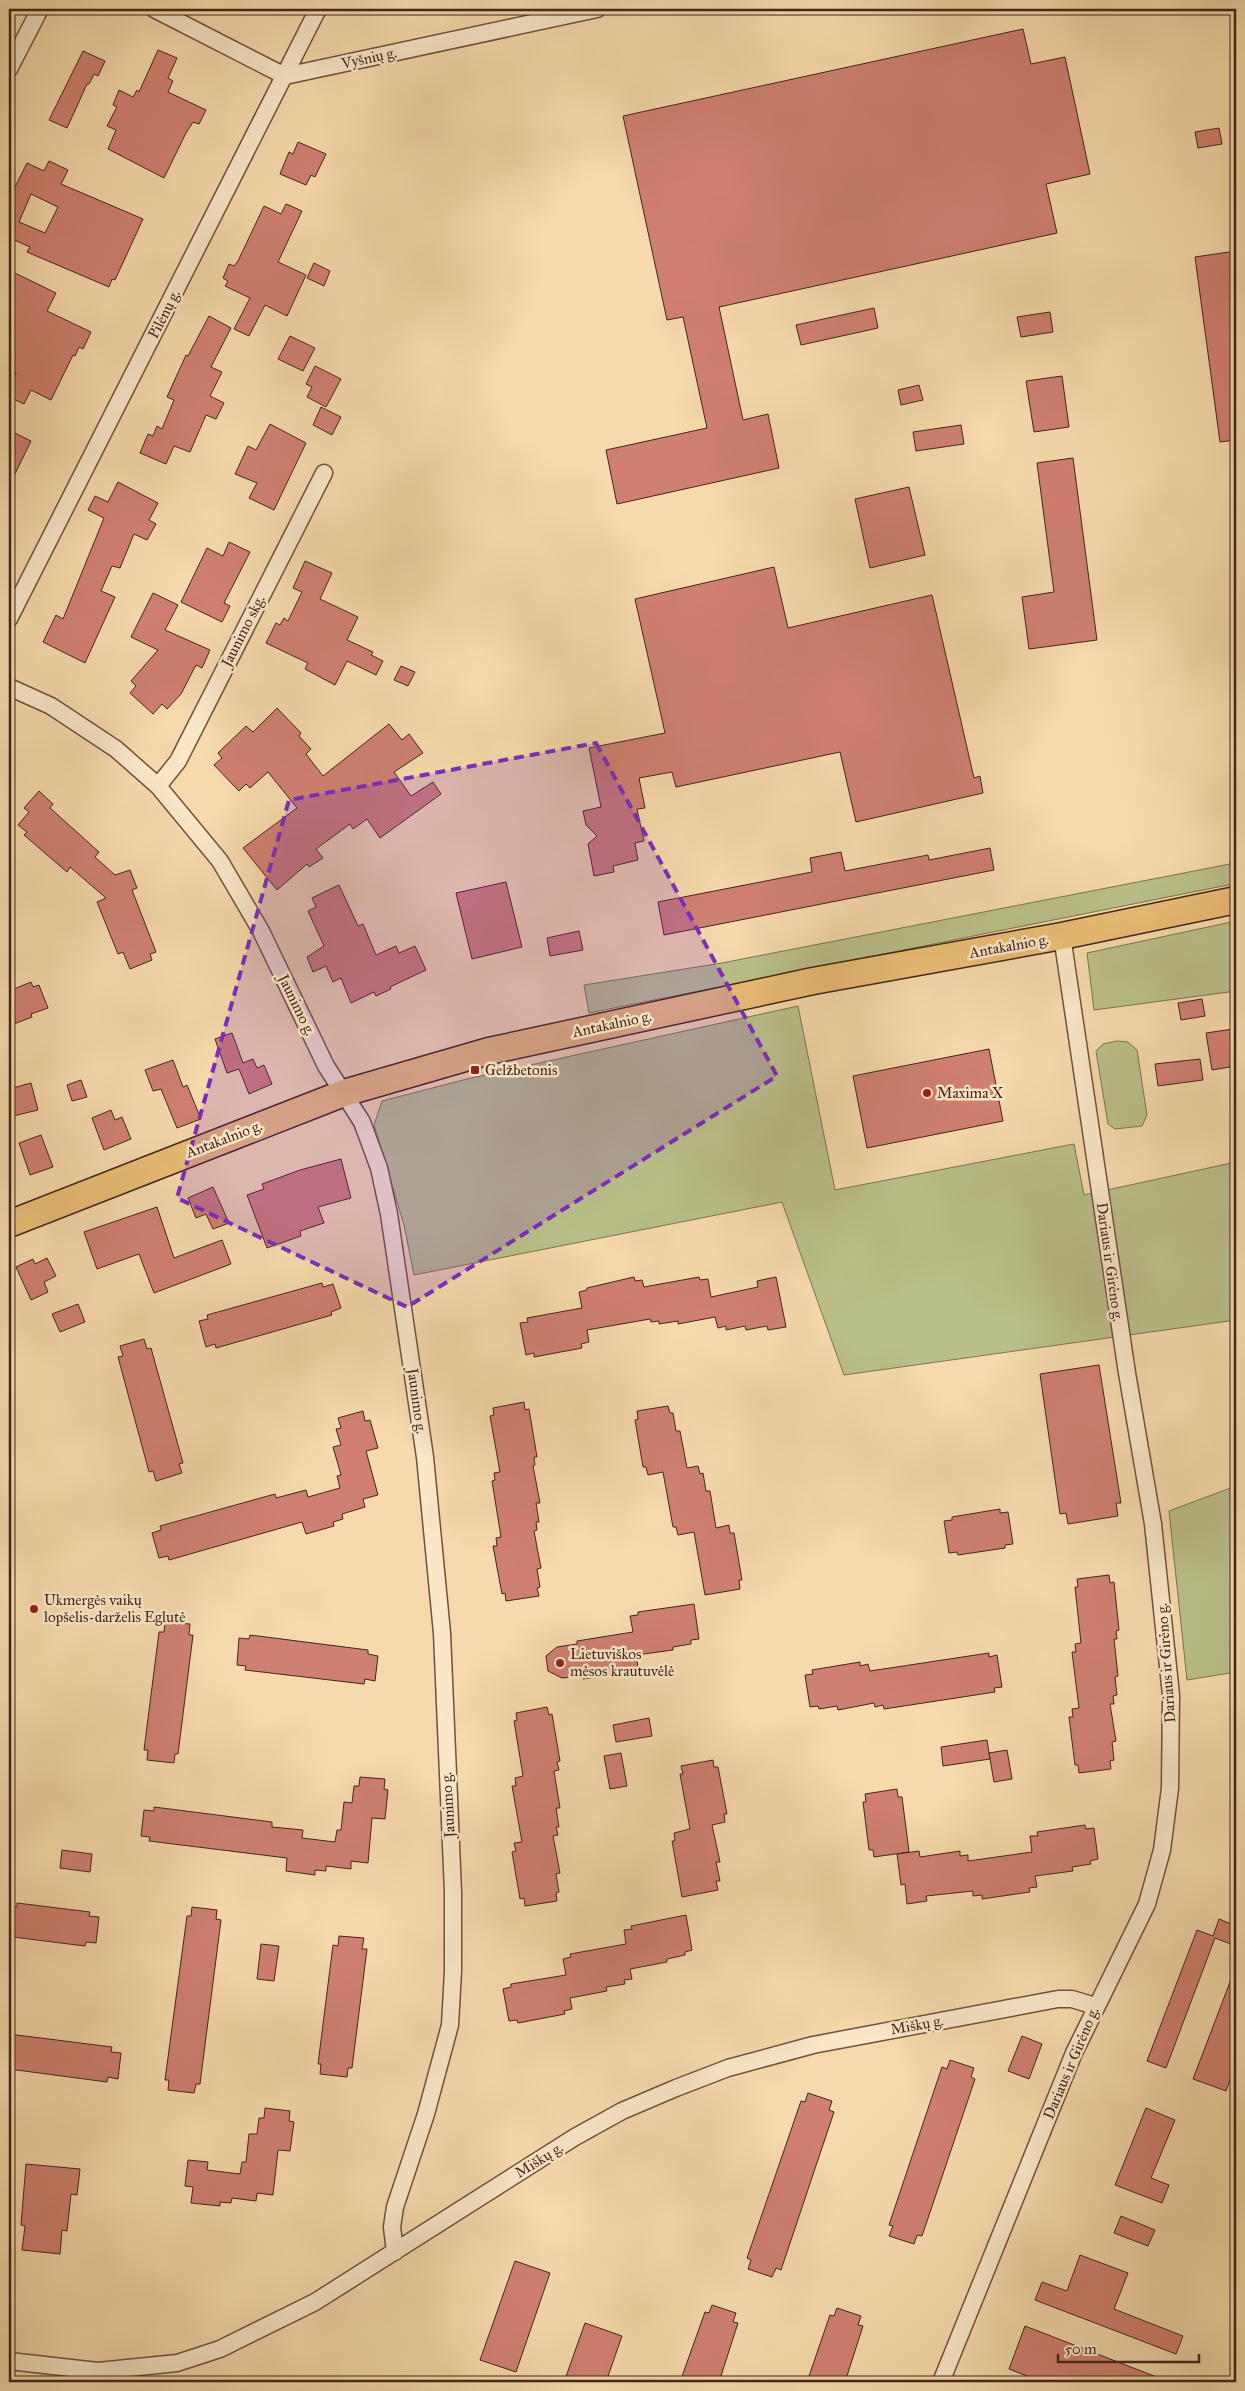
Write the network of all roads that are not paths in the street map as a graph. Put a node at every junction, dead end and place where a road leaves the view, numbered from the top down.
1 (40, 9) edge
2 (154, 9) edge
3 (318, 9) edge
4 (597, 9) edge
5 (9, 69) edge
6 (285, 76) junction
7 (324, 473) dead end
8 (9, 619) edge
9 (9, 686) edge
10 (158, 786) junction
11 (1236, 900) edge
12 (1062, 936) junction
13 (344, 1093) junction
14 (9, 1224) edge
15 (1095, 2006) junction
16 (395, 2252) junction
17 (9, 2361) edge
18 (941, 2382) edge

1 - 5 street
2 - 6 street
3 - 6 street, Pilėnų g.
4 - 6 street, Vyšnių g.
6 - 8 street, Pilėnų g.
7 - 10 street, Jaunimo skg.
9 - 10 street, Jaunimo g.
10 - 13 street, Jaunimo g.
11 - 12 main road, Antakalnio g.
12 - 13 main road, Antakalnio g.
12 - 15 street, Dariaus ir Girėno g.
13 - 14 main road, Antakalnio g.
13 - 16 street, Jaunimo g.
15 - 16 street, Miškų g.
15 - 18 street, Dariaus ir Girėno g.
16 - 17 street, Miškų g.

